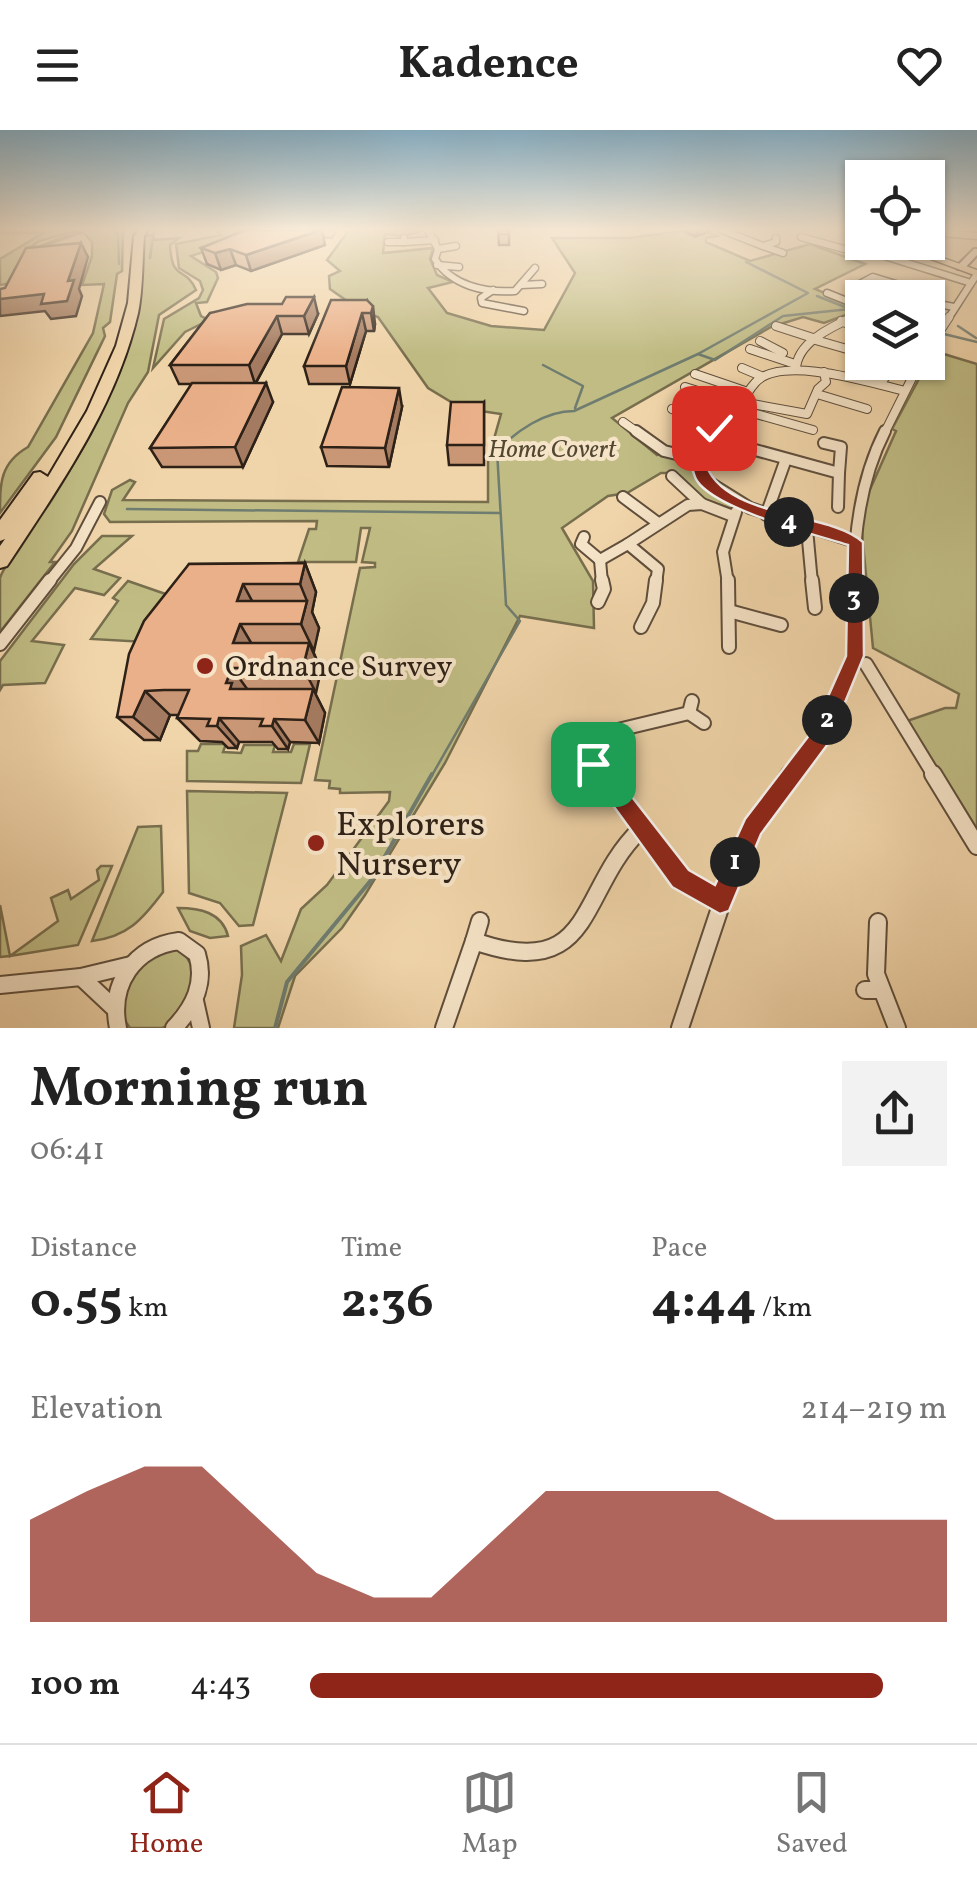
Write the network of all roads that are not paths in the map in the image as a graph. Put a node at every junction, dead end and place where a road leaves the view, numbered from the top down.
1 (125, 272) edge
2 (135, 272) edge
3 (444, 272) edge
4 (534, 272) edge
5 (862, 272) dead end
6 (937, 272) edge
7 (977, 273) edge
8 (873, 276) junction
9 (866, 280) edge
10 (885, 280) edge
11 (968, 282) junction
12 (522, 284) junction
13 (540, 286) dead end
14 (494, 290) junction
15 (827, 293) dead end
16 (845, 301) edge
17 (945, 305) edge
18 (954, 307) junction
19 (520, 310) dead end
20 (845, 319) edge
21 (842, 321) junction
22 (845, 322) edge
23 (945, 322) edge
24 (776, 326) dead end
25 (812, 338) junction
26 (760, 341) dead end
27 (845, 348) edge
28 (750, 349) dead end
29 (797, 364) junction
30 (742, 368) dead end
31 (824, 372) junction
32 (695, 374) dead end
33 (761, 376) junction
34 (883, 380) edge
35 (911, 380) edge
36 (880, 384) junction
37 (685, 387) dead end
38 (905, 391) junction
39 (817, 394) junction
40 (744, 401) junction
41 (672, 409) dead end
42 (867, 409) dead end
43 (623, 422) dead end
44 (813, 430) dead end
45 (719, 432) junction
46 (824, 443) dead end
47 (697, 459) junction
48 (786, 459) junction
49 (839, 473) junction
50 (672, 476) dead end
51 (623, 497) dead end
52 (100, 502) dead end
53 (702, 504) junction
54 (740, 504) junction
55 (838, 508) dead end
56 (766, 514) junction
57 (734, 516) junction
58 (658, 523) junction
59 (807, 528) junction
60 (0, 534) edge
61 (584, 537) dead end
62 (856, 542) junction
63 (628, 544) junction
64 (600, 560) junction
65 (0, 561) edge
66 (598, 602) dead end
67 (815, 608) dead end
68 (728, 611) junction
69 (781, 625) dead end
70 (641, 627) dead end
71 (0, 644) edge
72 (728, 647) dead end
73 (866, 664) dead end
74 (704, 723) dead end
75 (640, 830) junction
76 (977, 846) edge
77 (720, 902) junction
78 (480, 921) dead end
79 (878, 922) dead end
80 (474, 942) junction
81 (131, 965) junction
82 (81, 977) junction
83 (0, 985) edge
84 (194, 1000) junction
85 (116, 1018) edge
86 (174, 1028) edge
87 (201, 1028) edge
88 (444, 1028) edge
89 (680, 1028) edge
90 (897, 1028) edge

1 - 60 highway
2 - 65 highway
3 - 14 street
4 - 12 street
5 - 8 street
6 - 11 street
7 - 11 street
8 - 9 street
8 - 10 street
11 - 18 street
12 - 13 street
12 - 14 street
14 - 19 street
15 - 16 street
17 - 18 street
18 - 23 street
20 - 21 street
21 - 22 street
21 - 25 street
24 - 25 street
25 - 27 street
25 - 29 street
26 - 29 street
28 - 29 street
29 - 31 street
29 - 33 street
30 - 33 street
31 - 36 street
31 - 39 street
32 - 40 street
33 - 40 street
34 - 36 street
35 - 38 street
36 - 38 street
37 - 40 street
38 - 62 street
39 - 40 street
39 - 42 street
40 - 44 street
40 - 45 street
41 - 45 street
43 - 47 street
45 - 47 street
45 - 48 street
46 - 49 street
47 - 54 street
48 - 49 street
48 - 56 street
49 - 55 street
50 - 53 street
51 - 58 street
52 - 71 street
53 - 57 street
53 - 58 street
54 - 56 street
54 - 57 street
56 - 59 street
57 - 68 street
58 - 63 street
59 - 62 street
59 - 67 street
61 - 64 street
62 - 77 street
63 - 64 street
63 - 70 street
64 - 66 street
68 - 69 street
68 - 72 street
73 - 76 street
74 - 75 street
75 - 77 street
75 - 80 street
77 - 89 street
78 - 80 street
79 - 90 street
80 - 88 street
81 - 82 street
81 - 84 street
81 - 85 street
82 - 83 street
82 - 85 street
84 - 86 street
84 - 87 street

